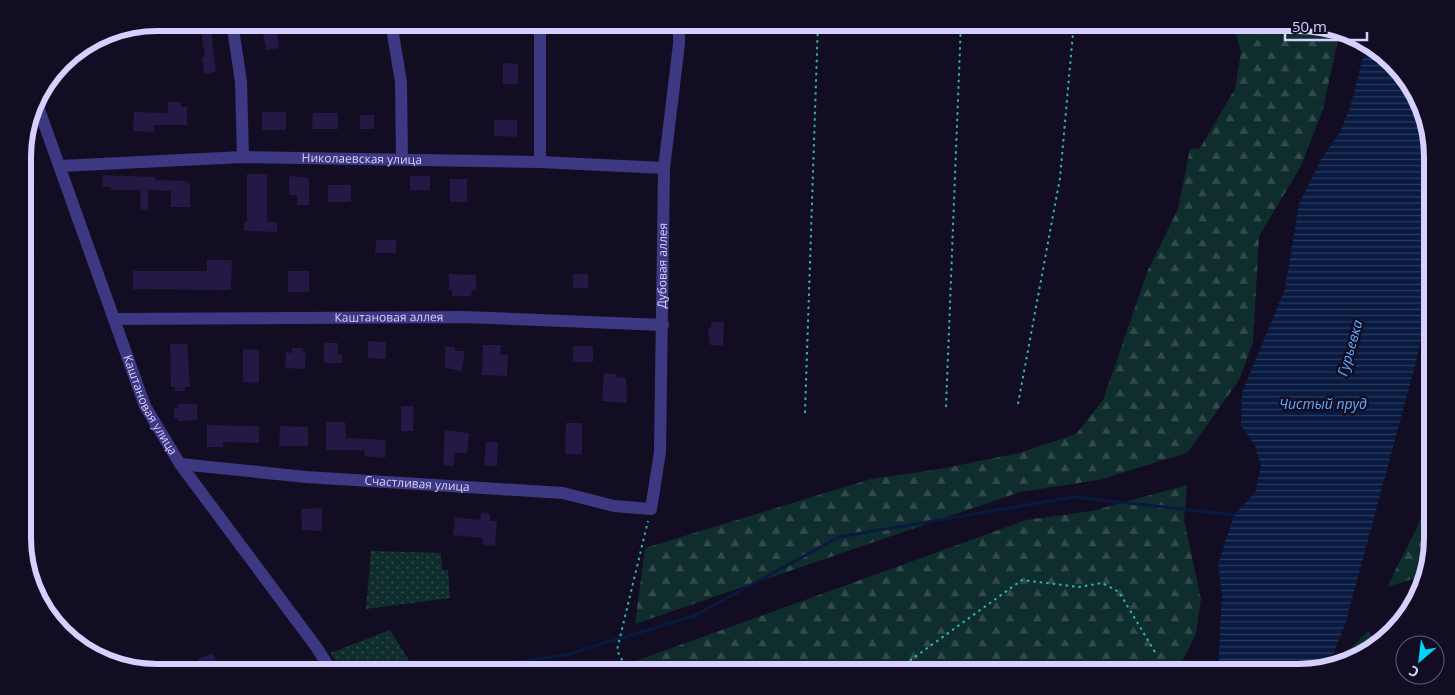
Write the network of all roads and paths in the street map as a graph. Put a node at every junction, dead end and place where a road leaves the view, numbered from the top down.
1 (818, 31) edge
2 (961, 31) edge
3 (1073, 31) edge
4 (233, 32) edge
5 (393, 32) edge
6 (540, 32) edge
7 (678, 32) edge
8 (40, 112) edge
9 (243, 157) junction
10 (402, 159) junction
11 (540, 162) junction
12 (60, 166) junction
13 (664, 168) junction
14 (115, 319) junction
15 (663, 325) junction
16 (1018, 404) dead end
17 (946, 407) dead end
18 (805, 413) dead end
19 (180, 464) junction
20 (651, 509) junction
21 (1155, 652) dead end
22 (906, 663) edge
23 (327, 664) edge
24 (624, 664) edge

1 - 18 path
2 - 17 path
3 - 16 path
4 - 9 street
5 - 10 street
6 - 11 street
7 - 13 street, Дубовая аллея
8 - 12 street, Каштановая улица
9 - 10 street, Николаевская улица
9 - 12 street, Николаевская улица
10 - 11 street, Николаевская улица
11 - 13 street, Николаевская улица
12 - 14 street, Каштановая улица
13 - 15 street, Дубовая аллея
14 - 15 street, Каштановая аллея
14 - 19 street, Каштановая улица
15 - 20 street, Дубовая аллея
19 - 20 street, Счастливая улица
19 - 23 street, Каштановая улица
20 - 24 path
21 - 22 path

